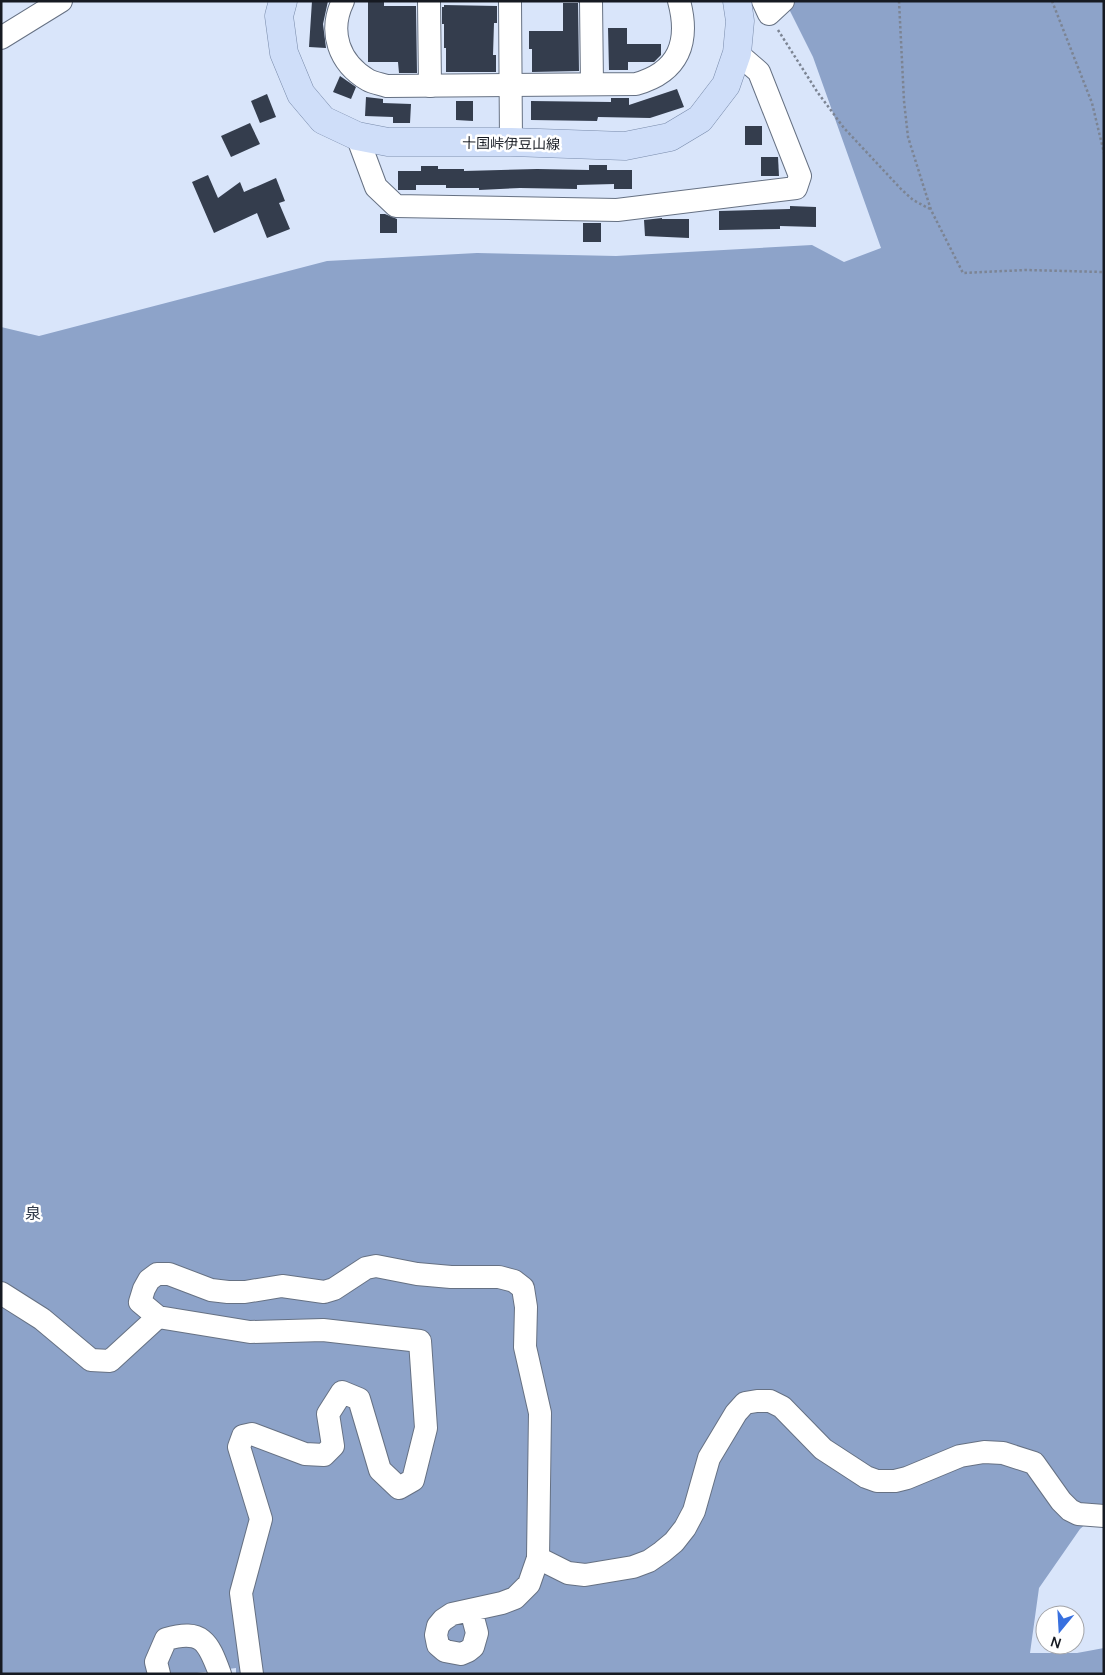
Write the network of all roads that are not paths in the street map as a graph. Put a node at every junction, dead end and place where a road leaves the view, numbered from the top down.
1 (61, 1) edge
2 (283, 1) edge
3 (343, 1) edge
4 (430, 1) edge
5 (510, 1) edge
6 (591, 1) edge
7 (679, 1) edge
8 (737, 1) edge
9 (30, 9) edge
10 (1, 38) edge
11 (737, 53) junction
12 (592, 84) junction
13 (510, 85) junction
14 (430, 86) junction
15 (357, 136) junction
16 (511, 142) junction
17 (1, 1293) edge
18 (158, 1317) junction
19 (1104, 1516) edge
20 (538, 1558) junction
21 (471, 1610) dead end
22 (159, 1674) edge
23 (220, 1674) edge
24 (252, 1674) edge

1 - 9 street
2 - 15 main road, 十国峠伊豆山線
3 - 14 street
4 - 14 street
5 - 13 street
6 - 12 street
7 - 12 street
8 - 11 main road, 十国峠伊豆山線
9 - 10 street
11 - 15 street
11 - 16 main road, 十国峠伊豆山線
12 - 13 street
13 - 14 street
13 - 16 street
15 - 16 main road, 十国峠伊豆山線
17 - 18 street
18 - 20 street
18 - 24 street
19 - 20 street
20 - 21 street
22 - 23 street

